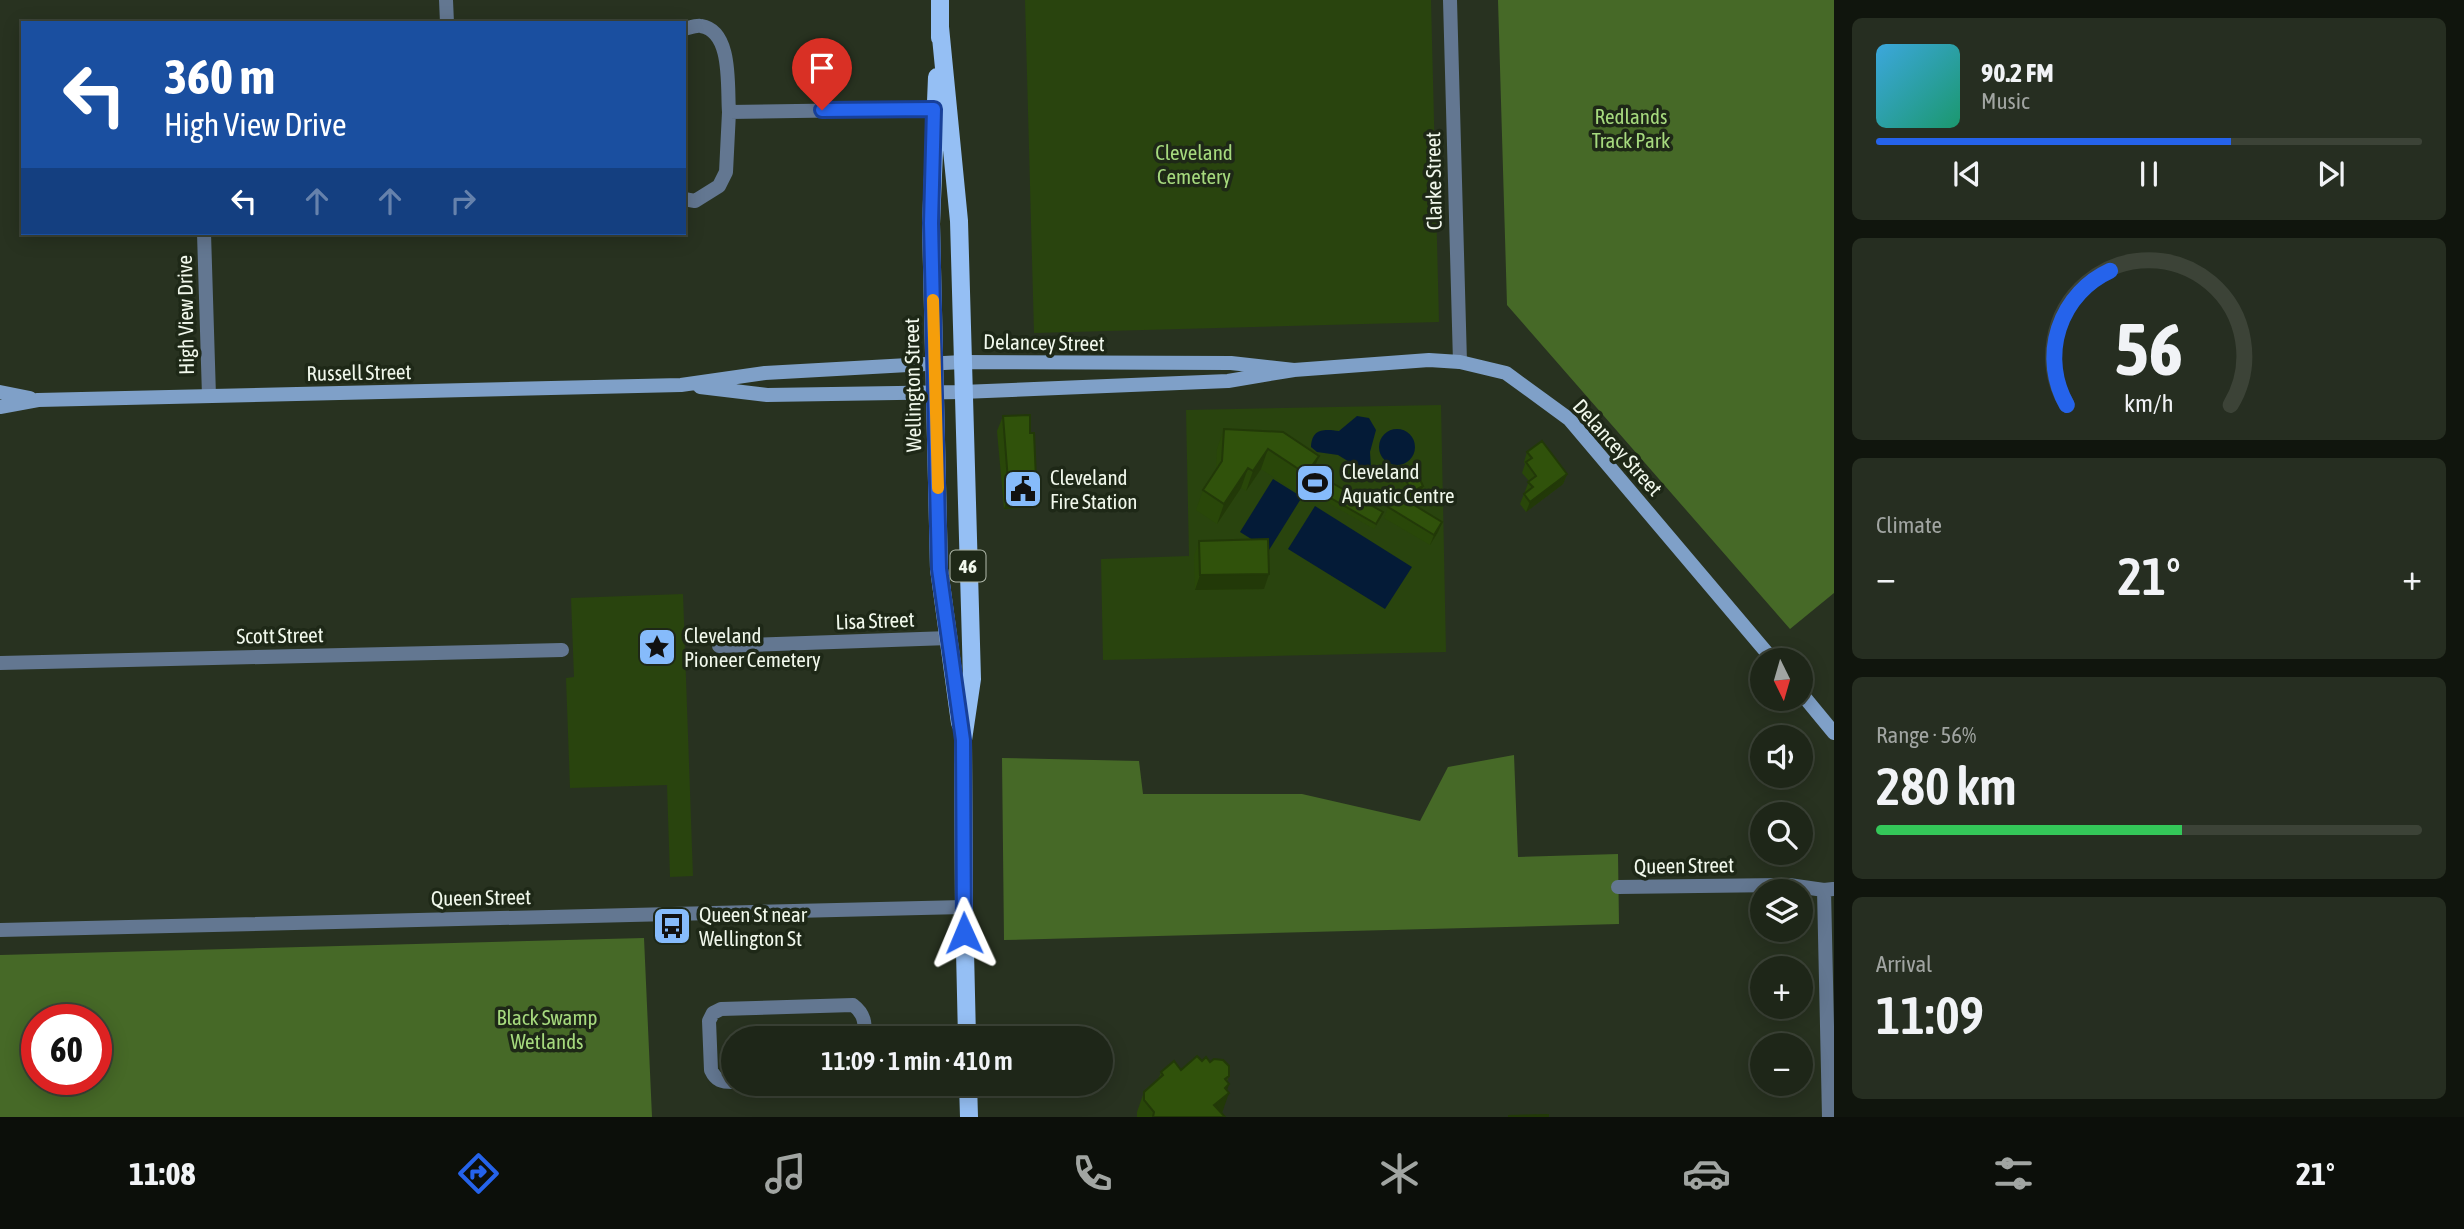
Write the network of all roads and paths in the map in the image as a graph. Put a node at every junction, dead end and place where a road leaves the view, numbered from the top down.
1 (446, 0) edge
2 (940, 0) edge
3 (1450, 0) edge
4 (447, 21) edge
5 (940, 27) junction
6 (686, 29) edge
7 (934, 109) junction
8 (729, 112) junction
9 (686, 199) edge
10 (204, 235) edge
11 (962, 362) junction
12 (1460, 362) junction
13 (935, 363) junction
14 (1294, 370) junction
15 (681, 385) junction
16 (936, 391) junction
17 (0, 392) edge
18 (962, 392) junction
19 (209, 396) junction
20 (38, 400) junction
21 (0, 407) edge
22 (949, 638) junction
23 (719, 646) dead end
24 (1763, 648) edge
25 (562, 650) dead end
26 (0, 663) edge
27 (1813, 708) edge
28 (1834, 733) edge
29 (963, 740) junction
30 (1618, 887) dead end
31 (1829, 890) edge
32 (964, 907) junction
33 (0, 930) edge
34 (865, 1026) edge
35 (967, 1026) edge
36 (721, 1082) edge
37 (968, 1096) edge
38 (969, 1117) edge
39 (1829, 1117) edge

1 - 4 street
2 - 5 main road, Wellington Street / 46
3 - 12 street, Clarke Street
5 - 7 main road, Wellington Street / 46
5 - 11 main road, Wellington Street / 46
6 - 8 street
7 - 8 street
7 - 13 main road, Wellington Street / 46
8 - 9 street
10 - 19 street, High View Drive
11 - 13 main road, Russell Street
11 - 14 main road, Delancey Street
11 - 18 main road, Wellington Street / 46
12 - 14 main road, Delancey Street
12 - 24 main road, Delancey Street
13 - 15 main road, Russell Street
13 - 16 main road, Wellington Street / 46
14 - 18 main road, Delancey Street
15 - 16 main road, Russell Street
15 - 19 main road, Russell Street
16 - 18 main road, Russell Street
16 - 22 main road, Wellington Street / 46
17 - 20 main road, Russell Street
18 - 29 main road, Wellington Street / 46
19 - 20 main road, Russell Street
20 - 21 main road, Russell Street
22 - 23 street, Lisa Street
22 - 29 main road, Wellington Street / 46
25 - 26 street, Scott Street
27 - 28 main road
29 - 32 main road, Wellington Street / 46
30 - 31 street, Queen Street
31 - 39 street
32 - 33 street, Queen Street
32 - 35 main road, Wellington Street / 46
34 - 36 street
37 - 38 main road

